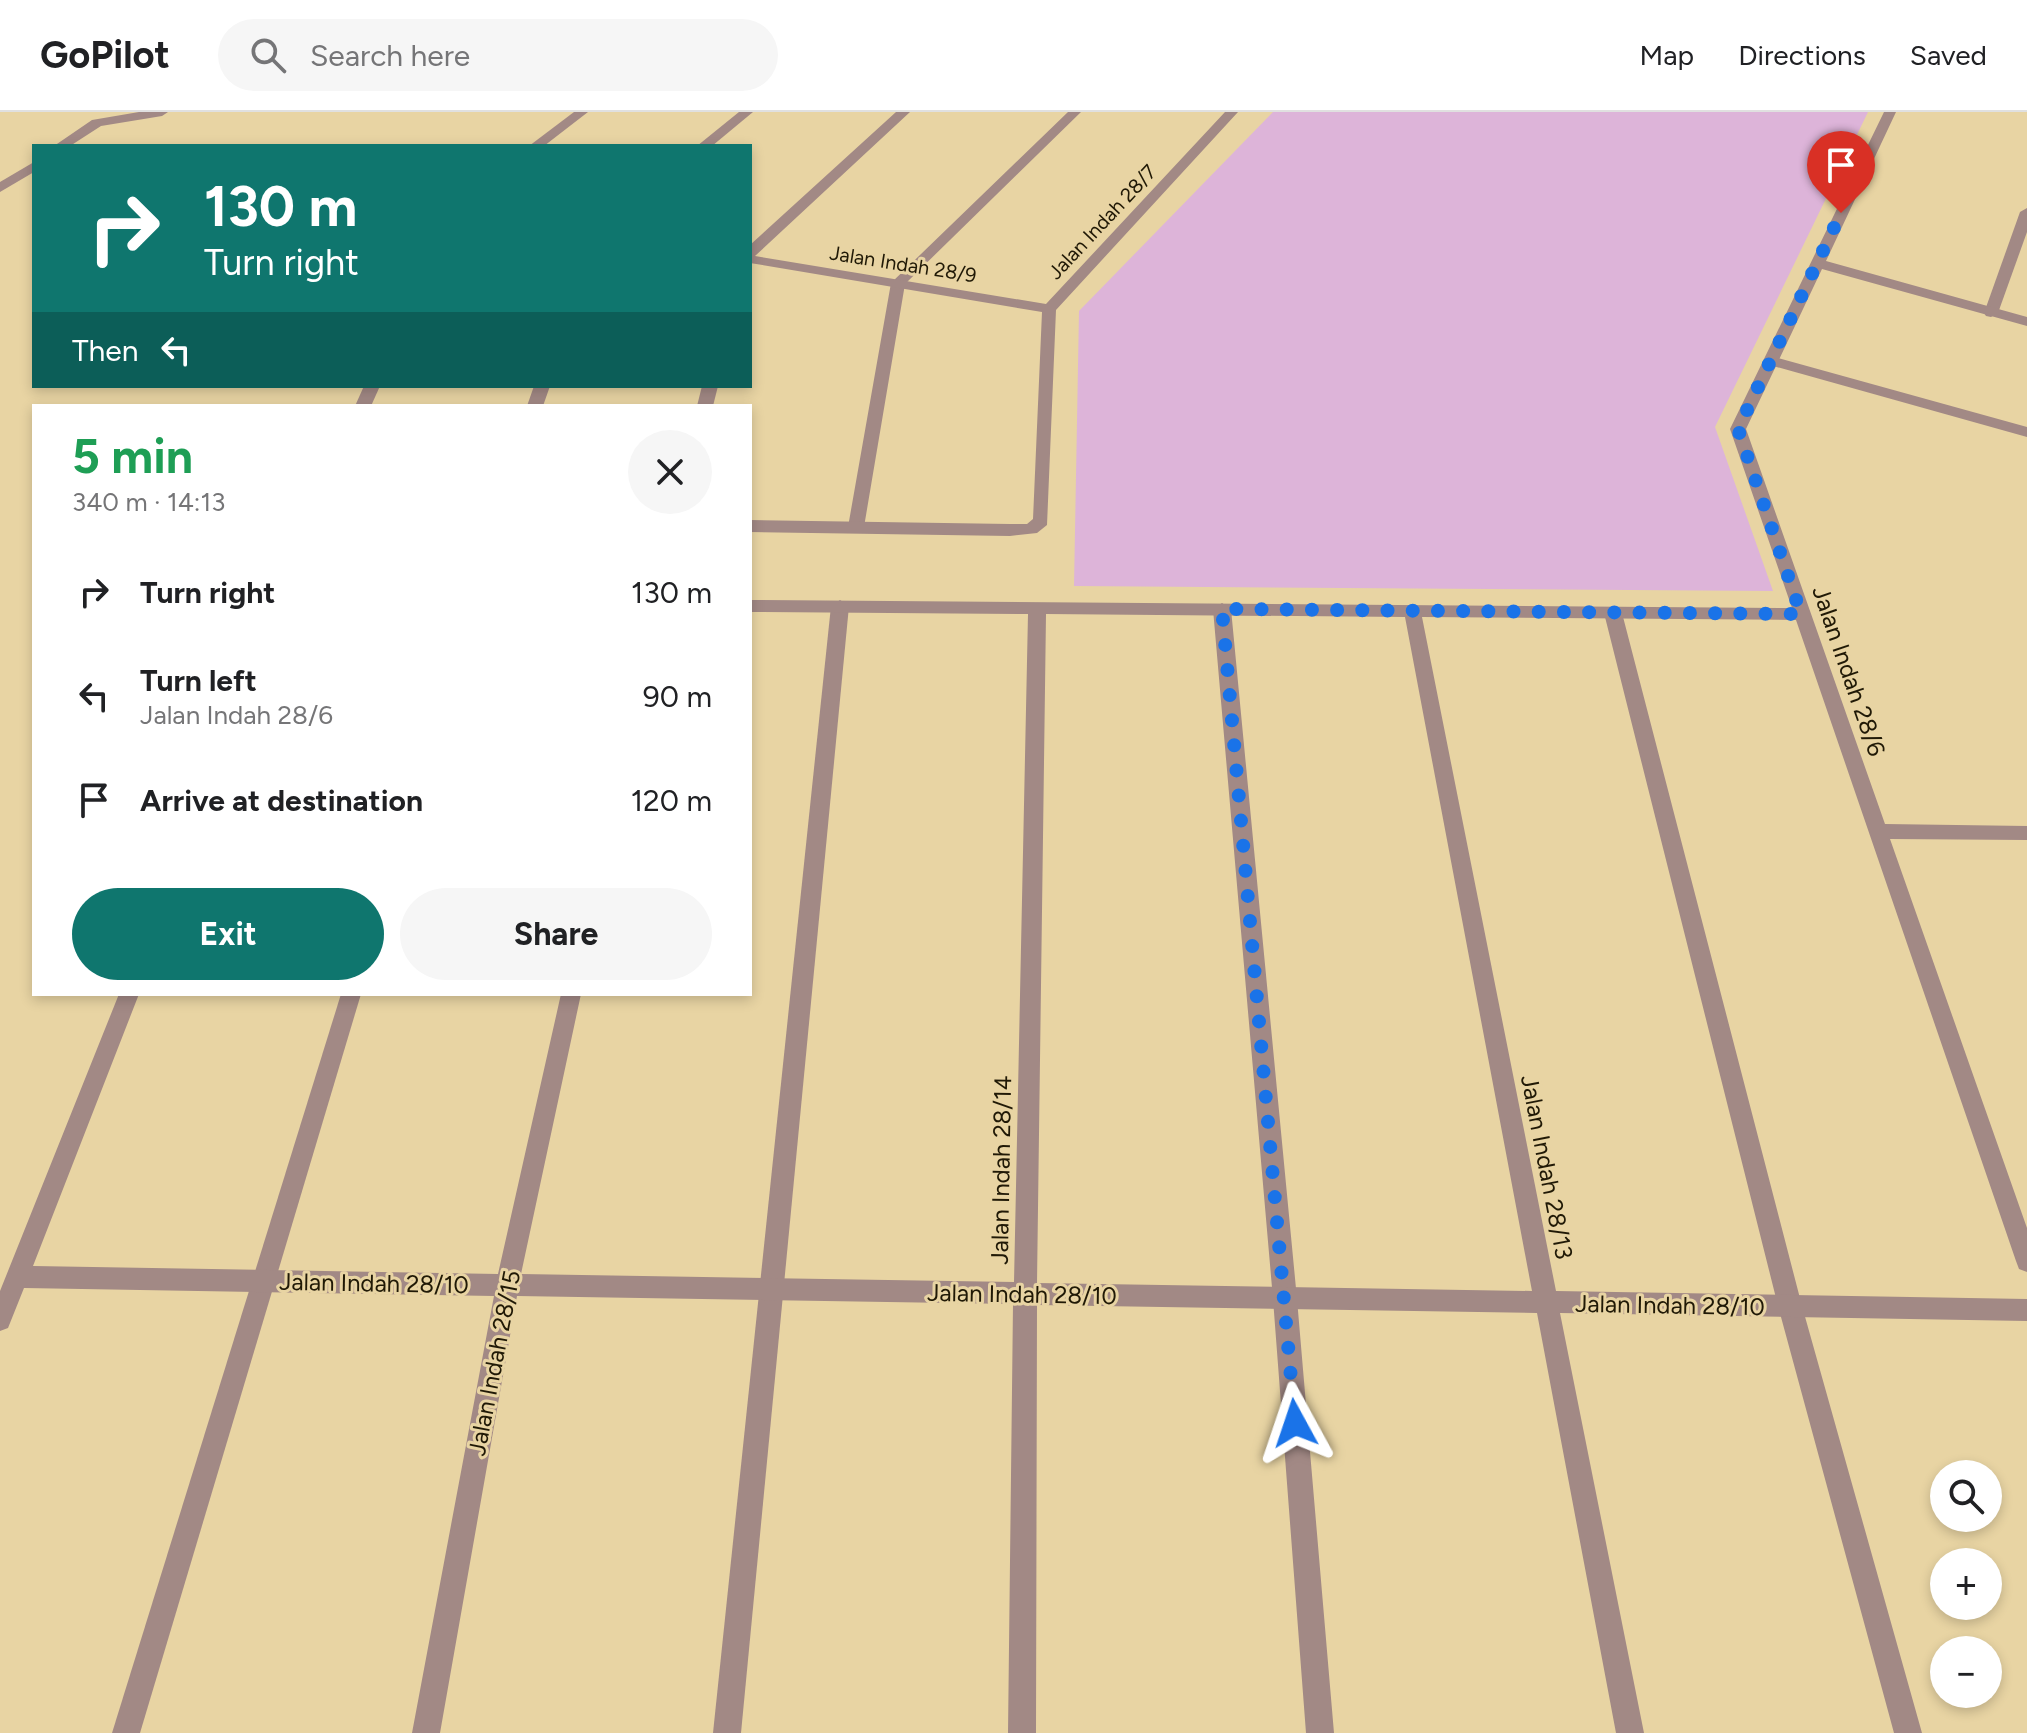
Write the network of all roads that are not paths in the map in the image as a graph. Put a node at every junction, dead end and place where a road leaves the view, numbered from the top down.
1 (162, 112) edge
2 (582, 112) edge
3 (747, 112) edge
4 (904, 112) edge
5 (1075, 112) edge
6 (1232, 112) edge
7 (1890, 112) edge
8 (64, 144) edge
9 (539, 144) edge
10 (707, 144) edge
11 (32, 167) edge
12 (0, 188) edge
13 (2027, 212) edge
14 (752, 254) edge
15 (752, 256) edge
16 (1817, 263) junction
17 (898, 283) junction
18 (1049, 309) junction
19 (1991, 313) junction
20 (2027, 322) edge
21 (1771, 361) junction
22 (2027, 432) edge
23 (752, 526) edge
24 (856, 527) junction
25 (752, 606) edge
26 (840, 606) junction
27 (1037, 608) junction
28 (1222, 609) junction
29 (1412, 611) junction
30 (1613, 613) junction
31 (1801, 614) junction
32 (1877, 831) junction
33 (2027, 833) edge
34 (128, 996) edge
35 (350, 996) edge
36 (571, 996) edge
37 (2027, 1261) edge
38 (17, 1277) junction
39 (262, 1281) junction
40 (507, 1286) junction
41 (771, 1290) junction
42 (1025, 1295) junction
43 (1285, 1299) junction
44 (1547, 1303) junction
45 (1790, 1306) junction
46 (2027, 1310) edge
47 (0, 1320) edge
48 (126, 1733) edge
49 (426, 1733) edge
50 (727, 1733) edge
51 (1022, 1733) edge
52 (1320, 1733) edge
53 (1630, 1733) edge
54 (1908, 1733) edge

1 - 8 street
2 - 9 street
3 - 10 street
4 - 14 street
5 - 17 street
6 - 18 street, Jalan Indah 28/7
7 - 16 street, Jalan Indah 28/6
11 - 12 street
13 - 19 street
15 - 17 street, Jalan Indah 28/9
16 - 19 street
16 - 21 street, Jalan Indah 28/6
17 - 18 street, Jalan Indah 28/9
17 - 24 street
18 - 24 street, Jalan Indah 28/7
19 - 20 street
21 - 22 street
21 - 31 street, Jalan Indah 28/6
23 - 24 street
25 - 26 street
26 - 27 street
26 - 41 street
27 - 28 street
27 - 42 street, Jalan Indah 28/14
28 - 29 street
28 - 43 street
29 - 30 street
29 - 44 street, Jalan Indah 28/13
30 - 31 street
30 - 45 street
31 - 32 street, Jalan Indah 28/6
32 - 33 street
32 - 37 street, Jalan Indah 28/6
34 - 38 street
35 - 39 street
36 - 40 street, Jalan Indah 28/15
38 - 39 street, Jalan Indah 28/10
38 - 47 street
39 - 40 street, Jalan Indah 28/10
39 - 48 street
40 - 41 street, Jalan Indah 28/10
40 - 49 street, Jalan Indah 28/15
41 - 42 street, Jalan Indah 28/10
41 - 50 street
42 - 43 street, Jalan Indah 28/10
42 - 51 street, Jalan Indah 28/14
43 - 44 street, Jalan Indah 28/10
43 - 52 street
44 - 45 street, Jalan Indah 28/10
44 - 53 street, Jalan Indah 28/13
45 - 46 street, Jalan Indah 28/10
45 - 54 street

